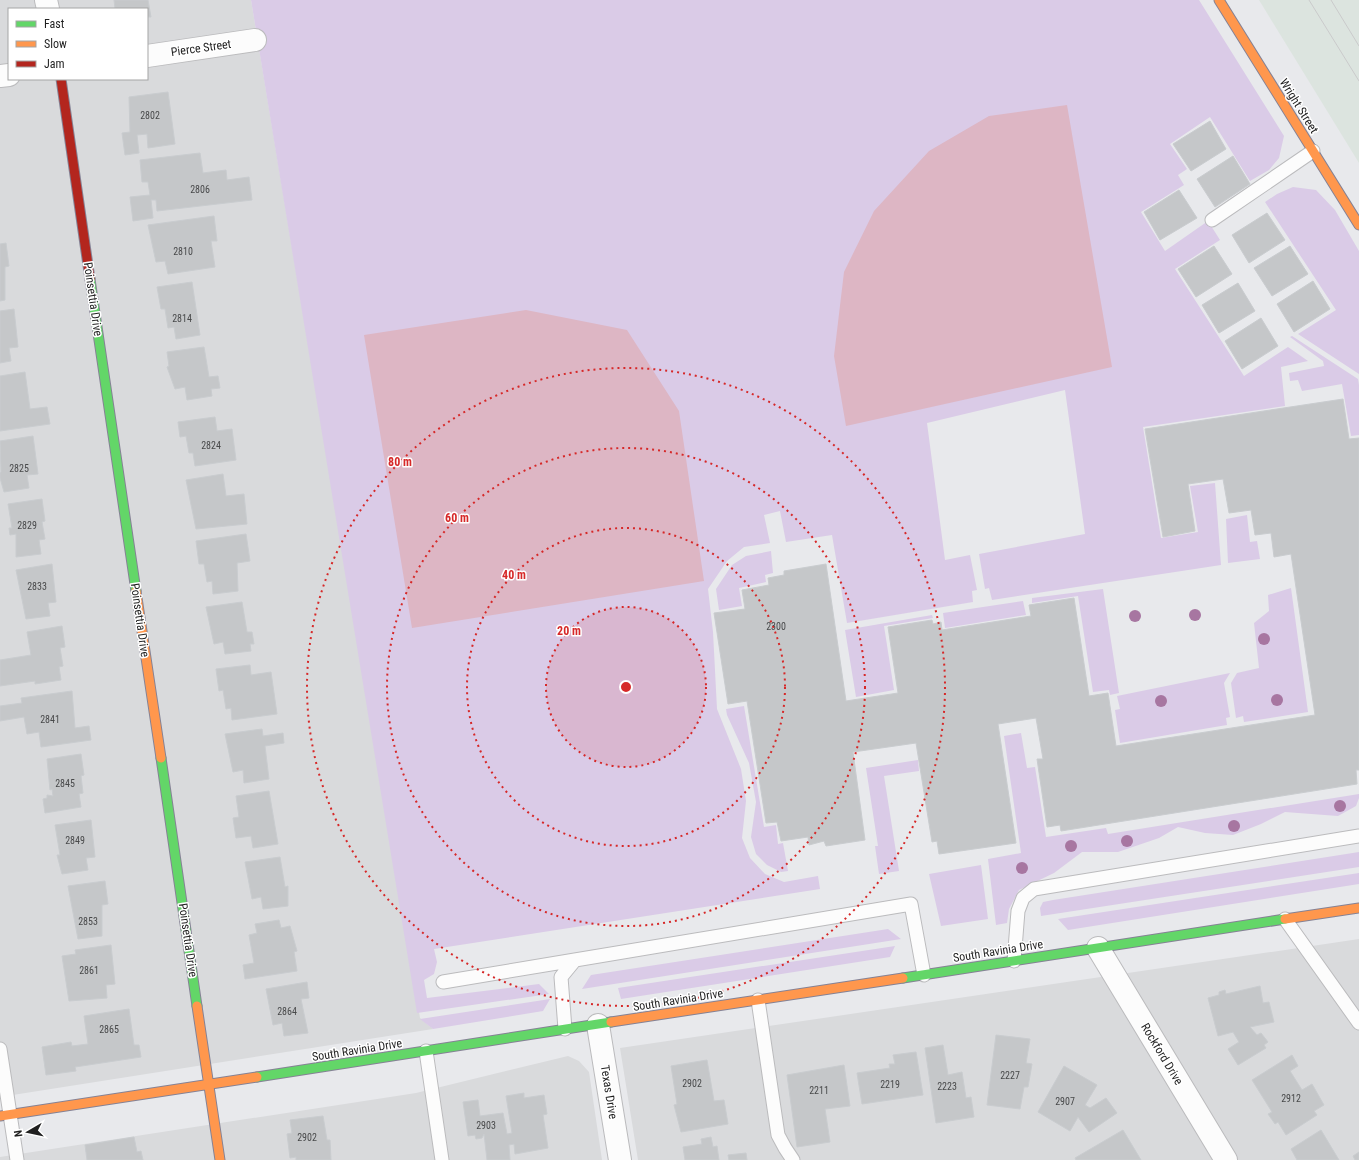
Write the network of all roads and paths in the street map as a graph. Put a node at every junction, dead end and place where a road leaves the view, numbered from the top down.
1 (1219, 0) edge
2 (255, 40) dead end
3 (148, 56) edge
4 (61, 80) edge
5 (1313, 151) junction
6 (1212, 220) dead end
7 (1359, 225) edge
8 (1359, 836) edge
9 (1359, 908) edge
10 (1286, 919) junction
11 (1098, 948) junction
12 (575, 960) junction
13 (1014, 961) junction
14 (924, 975) junction
15 (442, 982) dead end
16 (758, 1000) junction
17 (1359, 1022) edge
18 (598, 1025) junction
19 (564, 1029) junction
20 (0, 1049) edge
21 (426, 1051) junction
22 (209, 1085) junction
23 (5, 1116) edge
24 (17, 1160) edge
25 (220, 1160) edge
26 (442, 1160) edge
27 (620, 1160) edge
28 (793, 1160) edge
29 (1226, 1160) edge

1 - 5 street, Wright Street
2 - 3 street, Pierce Street
4 - 22 street, Poinsettia Drive
5 - 6 lane
5 - 7 street, Wright Street
8 - 13 lane
9 - 10 street, South Ravinia Drive
10 - 11 street, South Ravinia Drive
10 - 17 lane
11 - 13 street, South Ravinia Drive
11 - 29 street, Rockford Drive
12 - 14 lane
12 - 15 lane
12 - 19 lane
13 - 14 street, South Ravinia Drive
14 - 16 street, South Ravinia Drive
16 - 18 street, South Ravinia Drive
16 - 28 lane
18 - 19 street, South Ravinia Drive
18 - 27 street, Texas Drive
19 - 21 street, South Ravinia Drive
20 - 23 lane
21 - 22 street, South Ravinia Drive
21 - 26 lane
22 - 23 street, South Ravinia Drive
22 - 25 street, Poinsettia Drive
23 - 24 lane

